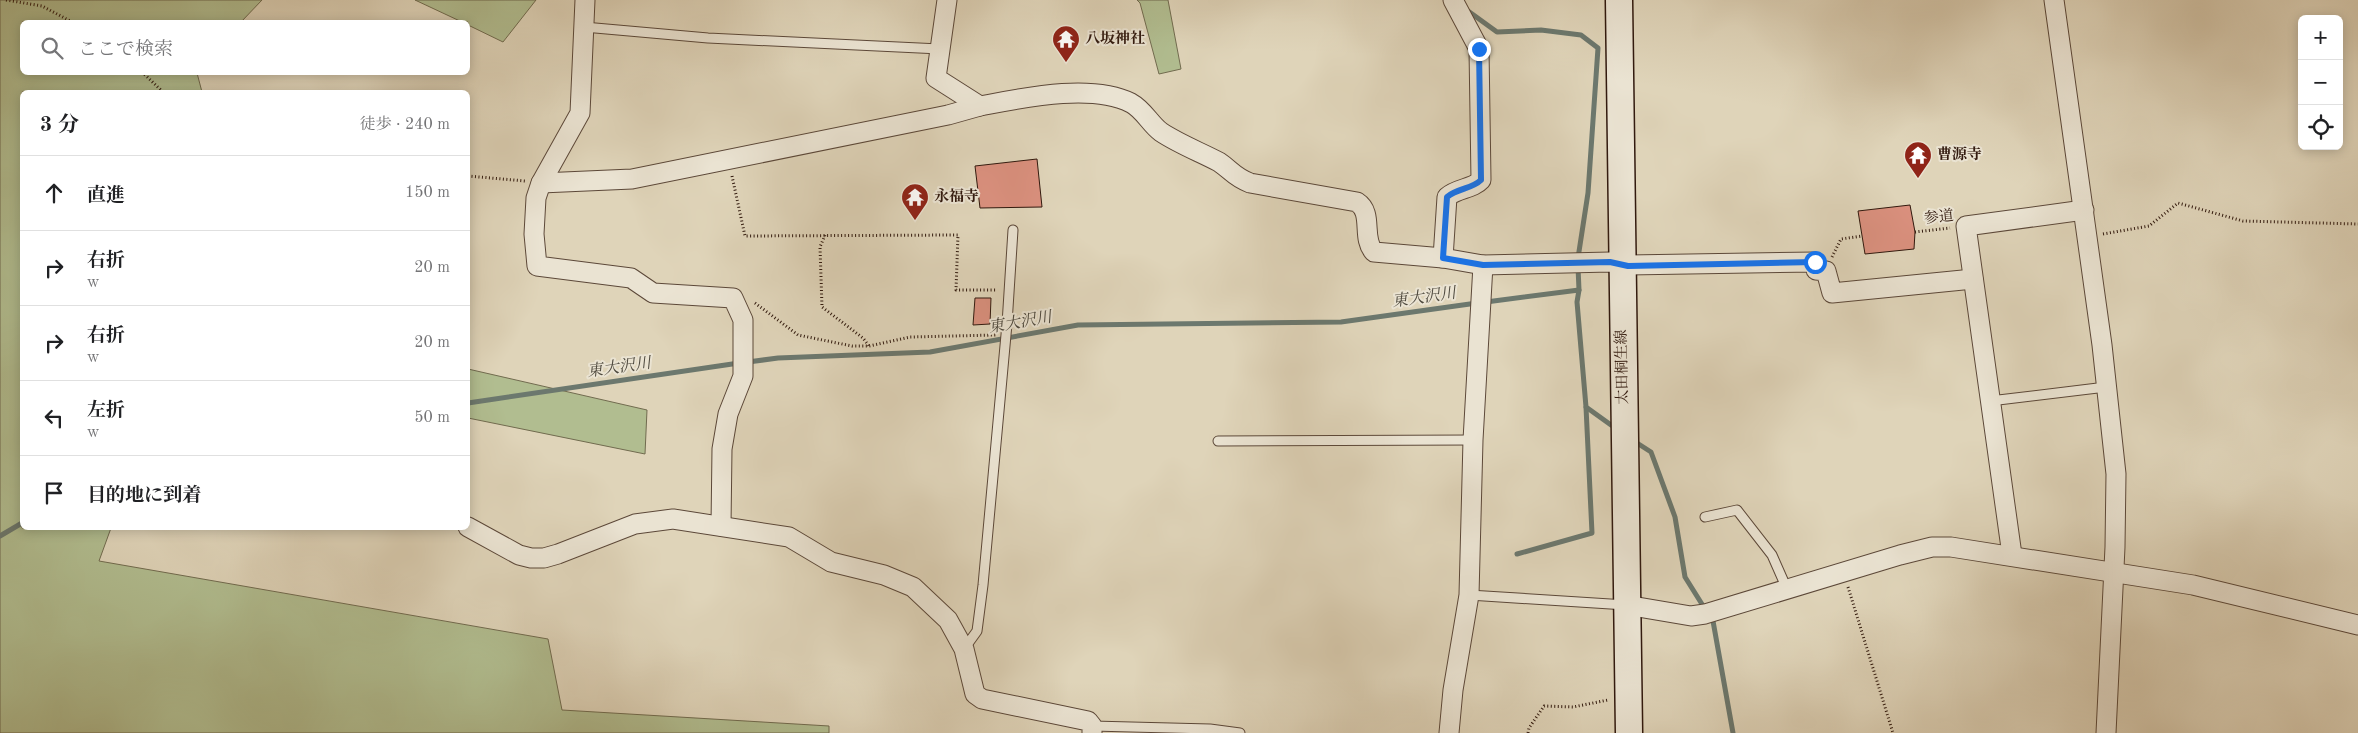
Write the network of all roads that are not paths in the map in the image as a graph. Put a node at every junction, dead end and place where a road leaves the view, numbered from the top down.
1 (585, 0) edge
2 (946, 0) edge
3 (1453, 0) edge
4 (1619, 0) edge
5 (2054, 0) edge
6 (584, 28) junction
7 (940, 49) junction
8 (980, 106) junction
9 (541, 182) junction
10 (2084, 210) junction
11 (1013, 230) dead end
12 (1443, 258) junction
13 (1621, 264) junction
14 (1483, 265) junction
15 (1973, 279) junction
16 (2106, 387) junction
17 (1989, 401) junction
18 (1473, 440) junction
19 (1218, 441) dead end
20 (1705, 517) dead end
21 (722, 526) junction
22 (470, 529) edge
23 (2012, 555) junction
24 (2114, 573) junction
25 (1787, 589) junction
26 (1469, 595) junction
27 (1626, 605) junction
28 (2358, 625) edge
29 (964, 649) junction
30 (1092, 729) edge
31 (1240, 733) edge
32 (1449, 733) edge
33 (1629, 733) edge
34 (2106, 733) edge

1 - 6 street
2 - 7 street
3 - 12 street
4 - 13 main road, 太田桐生線
5 - 10 street
6 - 7 lane
6 - 9 street
7 - 8 street
8 - 9 street
8 - 12 street
9 - 21 street
10 - 15 street
10 - 16 street
11 - 29 lane
12 - 14 street
13 - 14 street
13 - 15 street
13 - 27 main road, 太田桐生線
14 - 18 street
15 - 17 street
16 - 17 lane
16 - 24 street
17 - 23 street
18 - 19 lane
18 - 26 street
20 - 25 lane
21 - 22 street
21 - 29 street
23 - 24 street
23 - 25 street
24 - 28 street
24 - 34 street
25 - 27 street
26 - 27 lane
26 - 32 street
27 - 33 main road, 太田桐生線
29 - 30 street
30 - 31 lane

